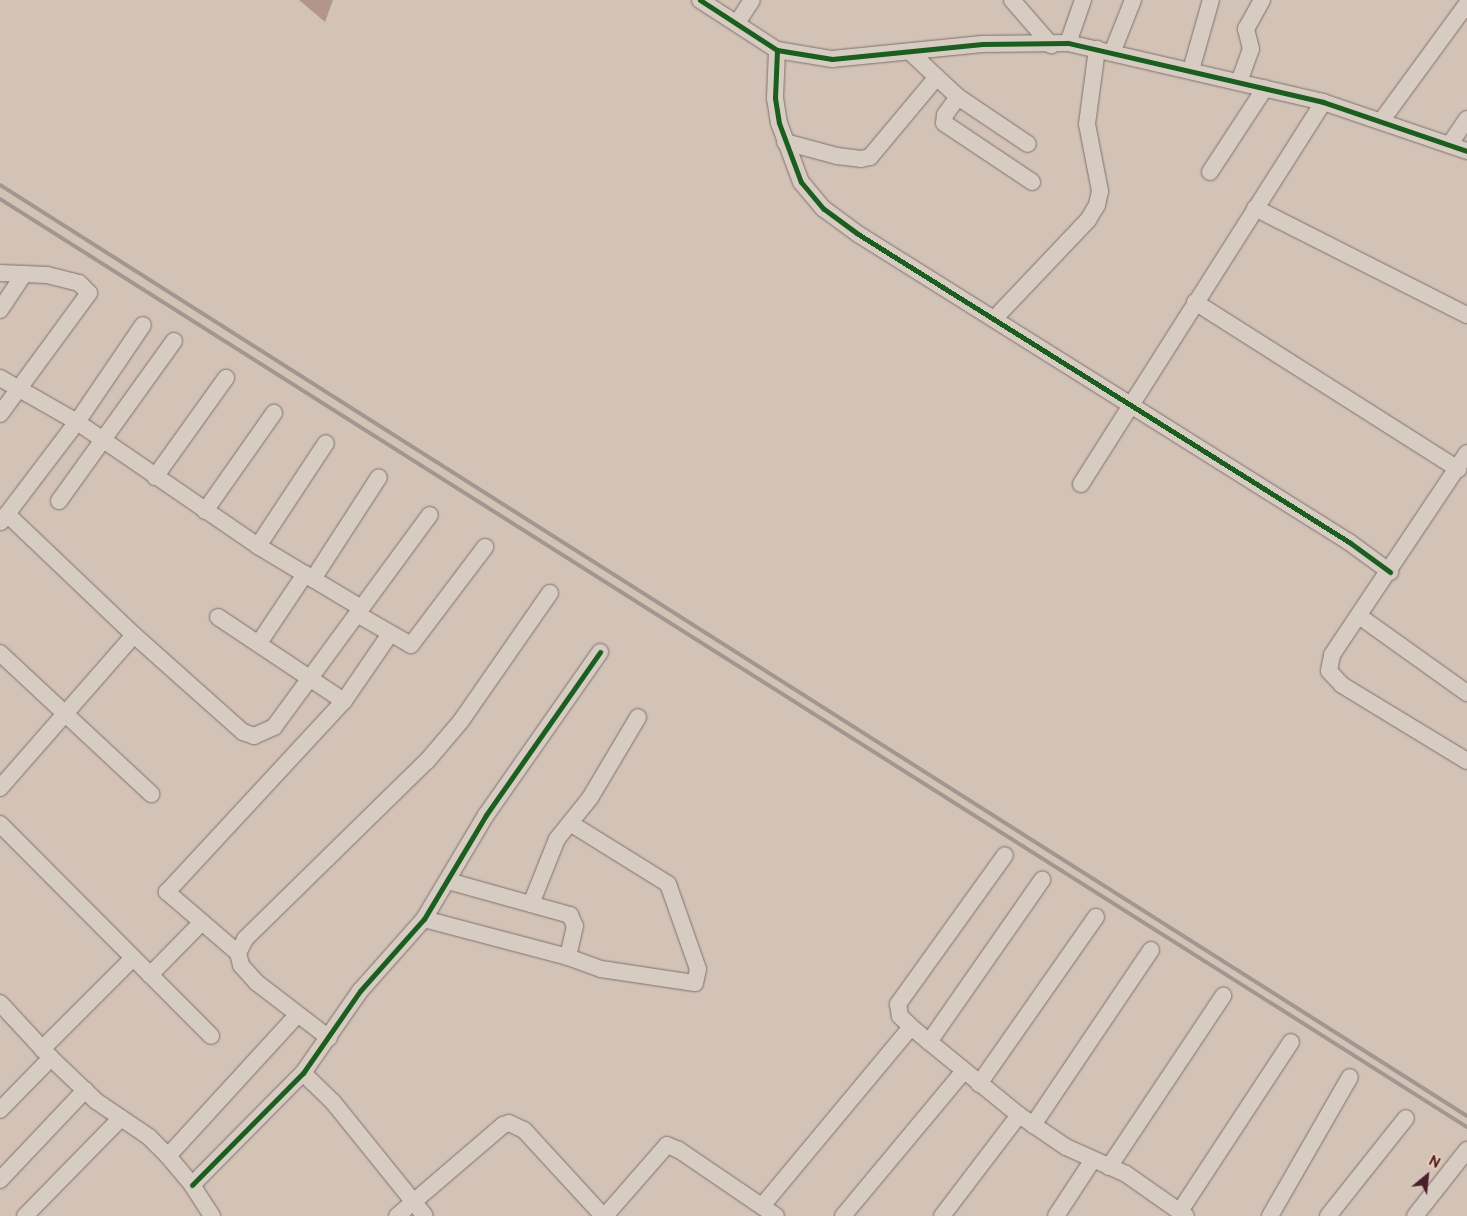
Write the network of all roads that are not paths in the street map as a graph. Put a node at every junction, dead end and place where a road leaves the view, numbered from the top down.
1 (700, 0) edge
2 (1012, 0) edge
3 (1083, 0) edge
4 (1133, 0) edge
5 (1211, 0) edge
6 (1262, 0) edge
7 (749, 2) edge
8 (1467, 4) edge
9 (736, 24) junction
10 (1068, 43) junction
11 (1051, 45) junction
12 (777, 50) junction
13 (1105, 51) junction
14 (910, 52) junction
15 (1190, 70) junction
16 (937, 77) junction
17 (1239, 82) junction
18 (1265, 88) junction
19 (958, 97) junction
20 (1323, 102) junction
21 (1467, 119) edge
22 (1382, 120) junction
23 (785, 142) junction
24 (1028, 144) dead end
25 (1450, 144) junction
26 (1467, 151) edge
27 (1210, 172) dead end
28 (1032, 182) dead end
29 (1255, 208) junction
30 (0, 273) edge
31 (24, 274) junction
32 (1195, 302) junction
33 (0, 310) edge
34 (1467, 315) edge
35 (994, 320) junction
36 (143, 325) dead end
37 (174, 341) dead end
38 (0, 378) edge
39 (226, 378) dead end
40 (19, 388) junction
41 (1131, 406) junction
42 (274, 413) dead end
43 (0, 414) edge
44 (77, 422) junction
45 (102, 441) junction
46 (326, 443) dead end
47 (1467, 453) edge
48 (1458, 469) junction
49 (155, 477) junction
50 (379, 477) dead end
51 (1081, 484) dead end
52 (59, 501) dead end
53 (206, 511) junction
54 (430, 515) dead end
55 (4, 518) edge
56 (258, 546) junction
57 (485, 547) dead end
58 (1390, 572) junction
59 (309, 577) junction
60 (550, 593) dead end
61 (359, 611) junction
62 (1359, 616) junction
63 (218, 617) dead end
64 (390, 634) junction
65 (134, 635) junction
66 (259, 643) junction
67 (600, 652) dead end
68 (0, 653) edge
69 (310, 678) junction
70 (1467, 693) edge
71 (344, 701) junction
72 (66, 716) junction
73 (638, 717) dead end
74 (1467, 761) edge
75 (0, 788) edge
76 (150, 794) dead end
77 (570, 823) junction
78 (0, 824) edge
79 (1005, 855) dead end
80 (1042, 880) dead end
81 (448, 882) junction
82 (531, 904) junction
83 (1096, 917) dead end
84 (424, 918) junction
85 (202, 922) junction
86 (1151, 950) dead end
87 (238, 953) junction
88 (568, 956) junction
89 (133, 958) junction
90 (150, 975) junction
91 (1223, 996) dead end
92 (0, 1004) edge
93 (297, 1015) junction
94 (911, 1027) junction
95 (211, 1036) dead end
96 (329, 1038) junction
97 (929, 1042) junction
98 (1292, 1042) dead end
99 (46, 1054) junction
100 (964, 1071) junction
101 (303, 1073) junction
102 (1350, 1076) dead end
103 (979, 1084) junction
104 (85, 1090) junction
105 (0, 1110) edge
106 (1019, 1115) junction
107 (121, 1118) junction
108 (1406, 1118) dead end
109 (1033, 1125) junction
110 (1467, 1150) edge
111 (168, 1156) junction
112 (1092, 1161) junction
113 (1109, 1167) junction
114 (0, 1180) edge
115 (192, 1185) junction
116 (414, 1201) junction
117 (762, 1206) junction
118 (1183, 1214) edge
119 (25, 1216) edge
120 (212, 1216) edge
121 (397, 1216) edge
122 (426, 1216) edge
123 (604, 1216) edge
124 (776, 1216) edge
125 (843, 1216) edge
126 (942, 1216) edge
127 (1056, 1216) edge
128 (1270, 1216) edge
129 (1328, 1216) edge
130 (1415, 1216) edge

1 - 9 street
2 - 11 street
3 - 10 street
4 - 13 street
5 - 15 street
6 - 17 street
7 - 9 street
8 - 22 street
9 - 12 street
10 - 11 street
10 - 13 street
11 - 14 street
12 - 14 street
12 - 23 street
13 - 15 street
13 - 35 street
14 - 16 street
15 - 17 street
16 - 19 street
16 - 23 street
17 - 18 street
18 - 20 street
18 - 27 street
19 - 24 street
19 - 28 street
20 - 22 street
20 - 29 street
21 - 25 street
22 - 25 street
23 - 35 street
25 - 26 street
29 - 32 street
29 - 34 street
30 - 31 street
31 - 33 street
31 - 40 street
32 - 41 street
32 - 48 street
35 - 41 street
36 - 44 street
37 - 45 street
38 - 40 street
39 - 49 street
40 - 43 street
40 - 44 street
41 - 51 street
41 - 58 street
42 - 53 street
44 - 45 street
44 - 55 street
45 - 49 street
45 - 52 street
46 - 56 street
47 - 48 street
48 - 58 street
49 - 53 street
50 - 59 street
53 - 56 street
54 - 61 street
55 - 65 street
56 - 59 street
57 - 64 street
58 - 62 street
59 - 61 street
59 - 66 street
60 - 87 street
61 - 64 street
61 - 69 street
62 - 70 street
62 - 74 street
63 - 66 street
64 - 71 street
65 - 69 street
65 - 72 street
66 - 69 street
67 - 81 street
68 - 72 street
69 - 71 street
71 - 85 street
72 - 75 street
72 - 76 street
73 - 77 street
77 - 82 street
77 - 88 street
78 - 89 street
79 - 94 street
80 - 97 street
81 - 82 street
81 - 84 street
82 - 88 street
83 - 103 street
84 - 88 street
84 - 96 street
85 - 87 street
85 - 90 street
86 - 109 street
87 - 93 street
89 - 90 street
89 - 99 street
90 - 95 street
91 - 113 street
92 - 99 street
93 - 96 street
93 - 111 street
94 - 97 street
94 - 117 street
96 - 101 street
97 - 100 street
98 - 118 street
99 - 104 street
99 - 105 street
100 - 103 street
100 - 125 street
101 - 115 street
101 - 116 street
102 - 128 street
103 - 106 street
104 - 107 street
104 - 114 street
106 - 109 street
106 - 126 street
107 - 111 street
107 - 119 street
108 - 129 street
109 - 112 street
110 - 130 street
111 - 115 street
112 - 113 street
112 - 127 street
113 - 118 street
115 - 120 street
116 - 121 street
116 - 122 street
116 - 123 street
117 - 123 street
117 - 124 street

